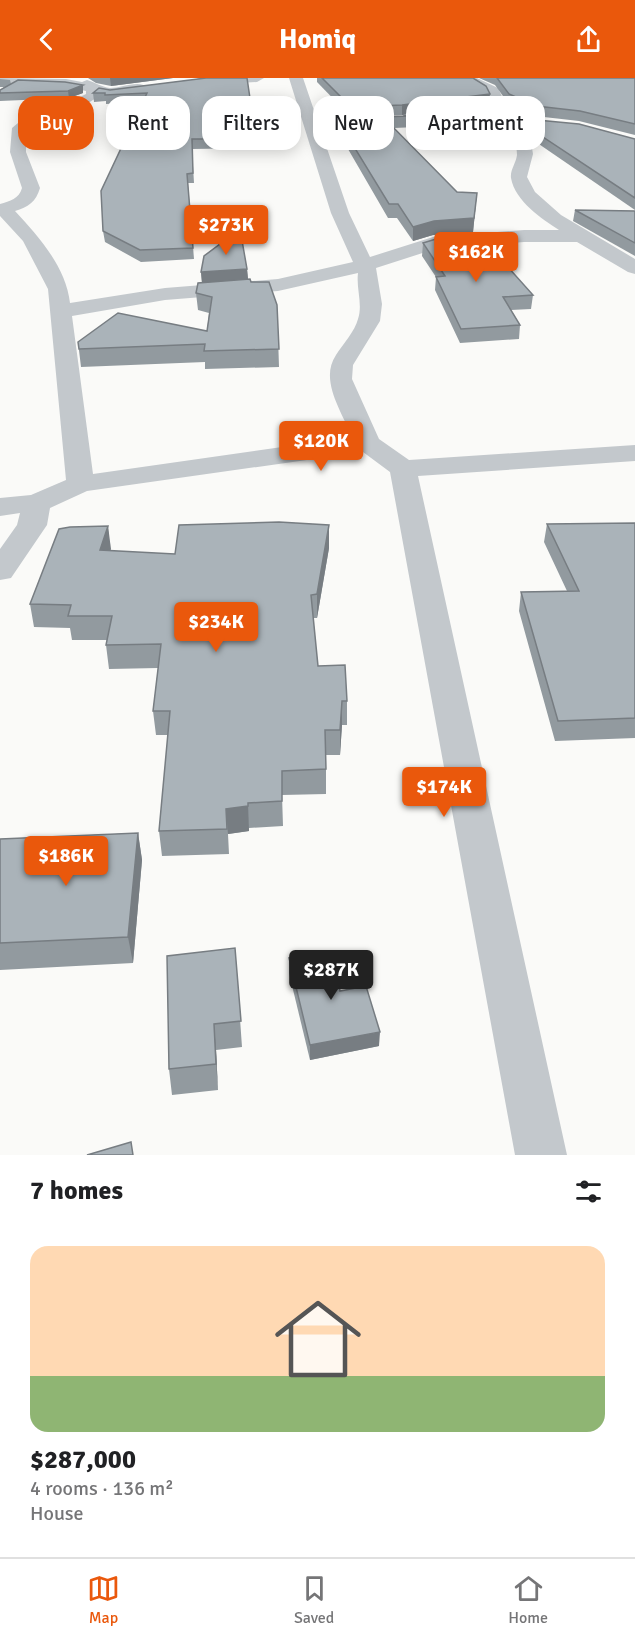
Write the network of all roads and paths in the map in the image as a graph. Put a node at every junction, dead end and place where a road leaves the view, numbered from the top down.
1 (257, 78) edge
2 (296, 78) edge
3 (467, 78) edge
4 (0, 81) edge
5 (87, 83) edge
6 (184, 83) edge
7 (153, 87) edge
8 (0, 126) edge
9 (18, 128) edge
10 (18, 150) edge
11 (2, 209) edge
12 (579, 236) junction
13 (365, 265) junction
14 (635, 268) edge
15 (61, 311) junction
16 (368, 442) junction
17 (635, 453) edge
18 (403, 469) junction
19 (80, 484) junction
20 (37, 503) junction
21 (0, 507) edge
22 (0, 571) edge
23 (541, 1155) edge

1 - 6 street
2 - 13 street
3 - 12 street
4 - 5 street
5 - 7 street
8 - 9 street
10 - 11 street
11 - 15 street
12 - 13 street
12 - 14 street
13 - 15 street
13 - 16 street
15 - 19 street
16 - 18 street
16 - 19 street
17 - 18 street
18 - 23 street
19 - 20 street
20 - 21 street
20 - 22 street

